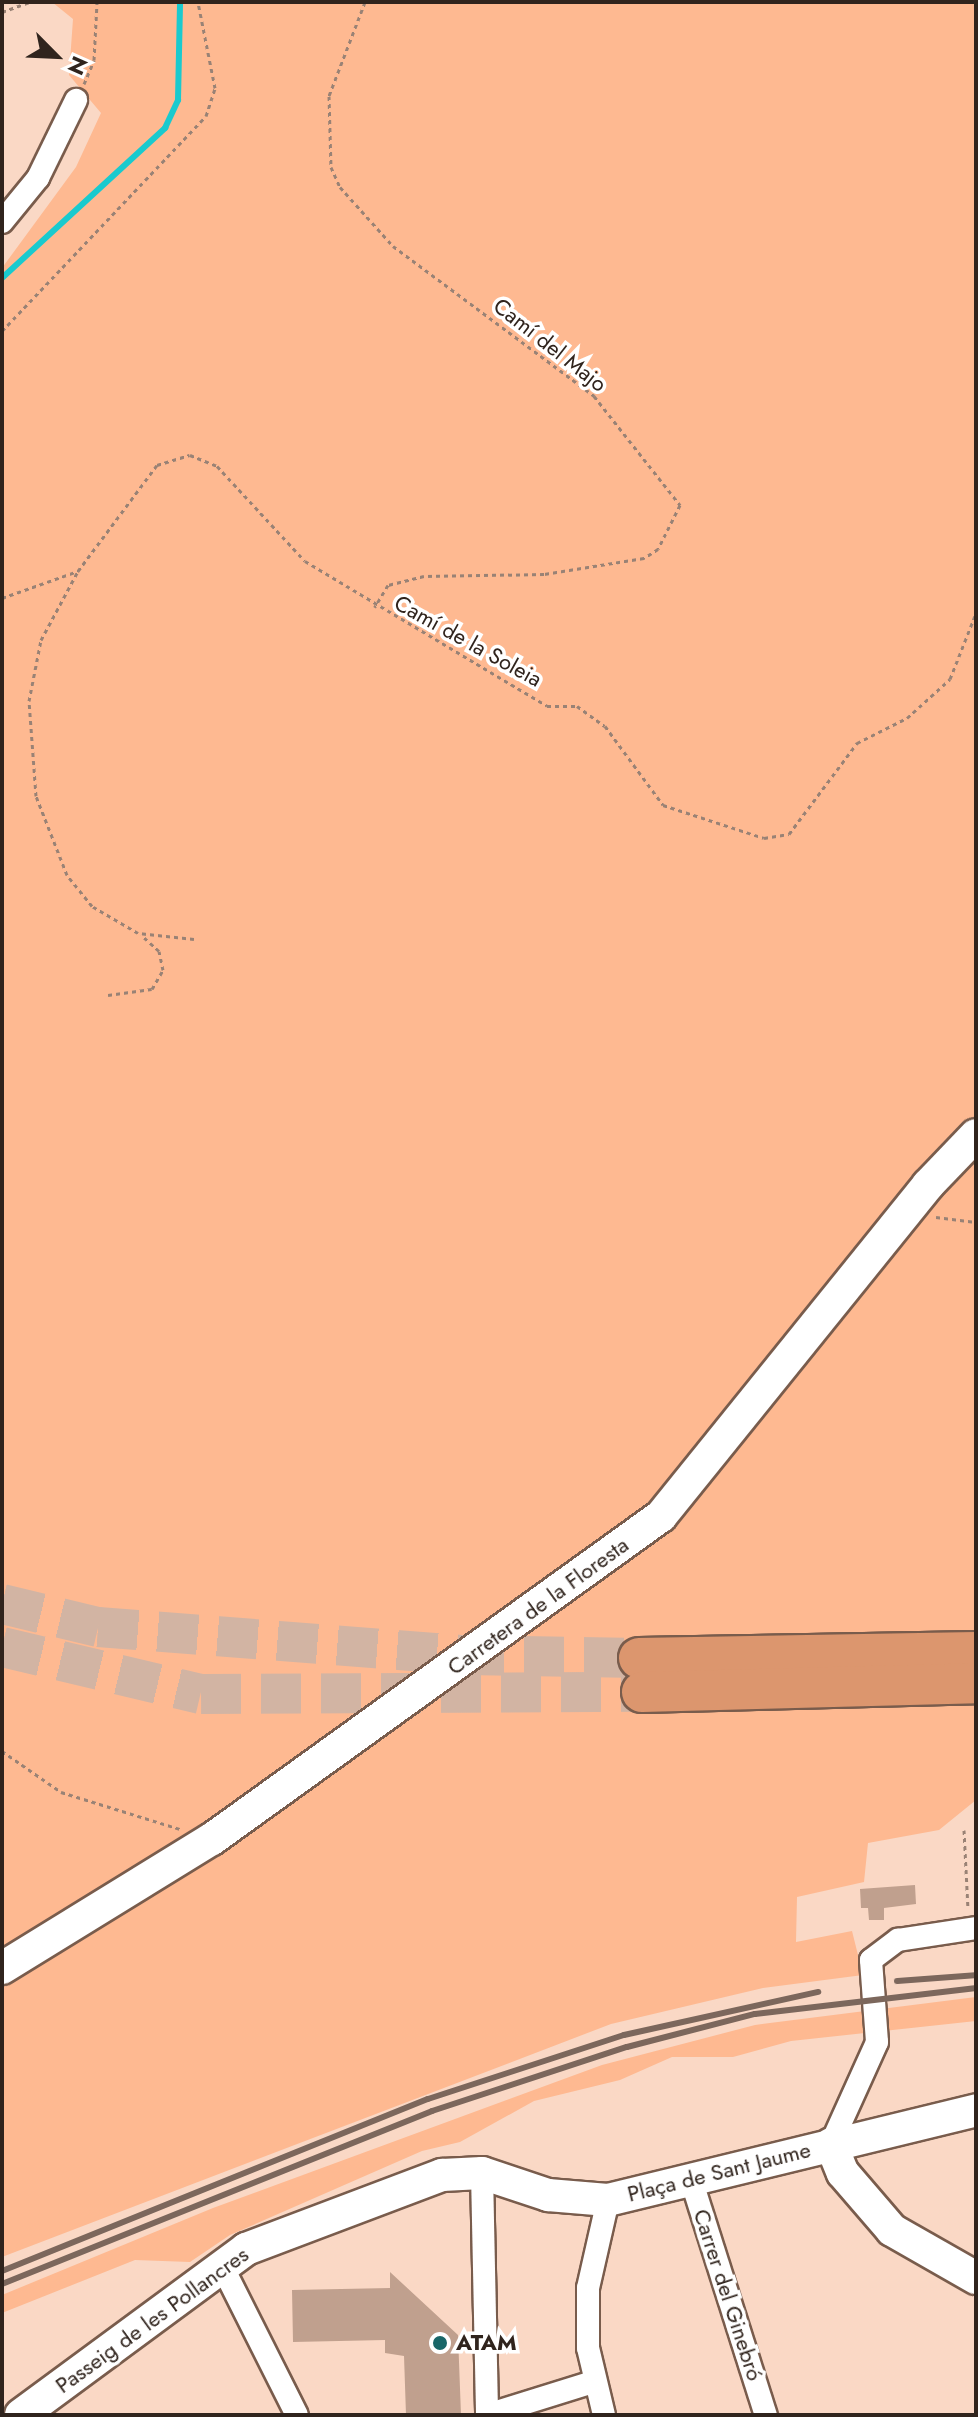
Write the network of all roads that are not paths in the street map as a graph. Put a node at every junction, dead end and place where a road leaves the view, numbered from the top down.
1 (76, 100) road end
2 (2, 222) edge
3 (976, 1135) edge
4 (976, 1652) edge
5 (976, 1683) edge
6 (972, 1929) edge
7 (2, 1968) edge
8 (976, 2110) edge
9 (831, 2144) junction
10 (482, 2173) junction
11 (690, 2176) junction
12 (608, 2200) junction
13 (221, 2264) junction
14 (976, 2278) edge
15 (593, 2382) junction
16 (21, 2415) edge
17 (297, 2415) edge
18 (487, 2415) edge
19 (604, 2415) edge
20 (766, 2415) edge

1 - 2 street
3 - 7 main road, Carretera de la Floresta
4 - 5 highway
6 - 9 street
8 - 9 main road, Plaça de Sant Jaume
9 - 11 main road, Plaça de Sant Jaume
9 - 14 main road
10 - 12 main road, Passeig de les Pollancres
10 - 13 main road, Passeig de les Pollancres
10 - 18 street
11 - 12 main road, Plaça de Sant Jaume
11 - 20 street, Carrer del Ginebró
12 - 15 street
13 - 16 main road, Passeig de les Pollancres
13 - 17 street
15 - 18 street
15 - 19 street

